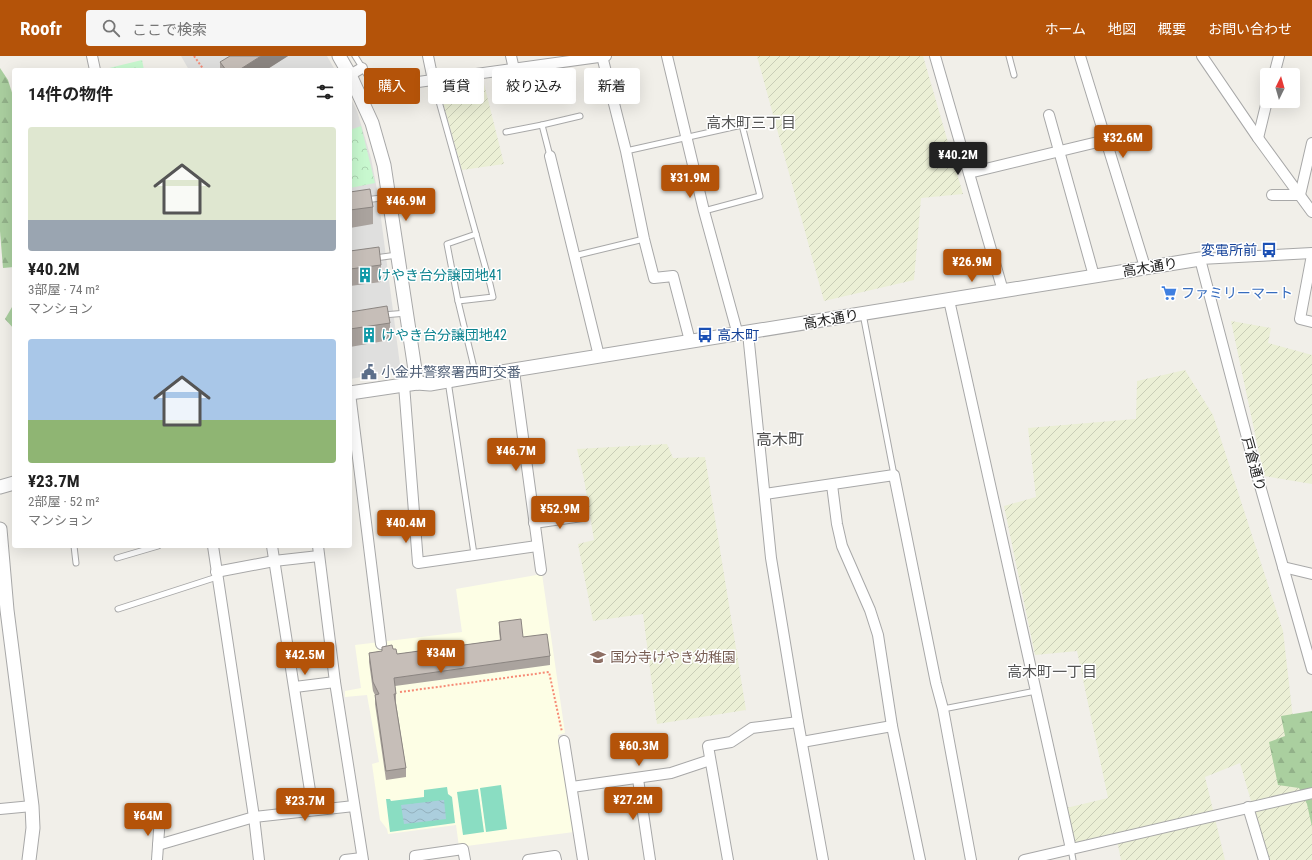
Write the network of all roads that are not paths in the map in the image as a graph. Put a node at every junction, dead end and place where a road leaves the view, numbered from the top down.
1 (92, 56) edge
2 (355, 56) edge
3 (428, 56) edge
4 (511, 56) edge
5 (603, 56) edge
6 (667, 56) edge
7 (935, 56) edge
8 (1009, 56) edge
9 (1080, 56) edge
10 (1202, 56) edge
11 (1279, 56) edge
12 (1209, 61) edge
13 (95, 68) edge
14 (362, 68) junction
15 (430, 68) edge
16 (514, 68) edge
17 (521, 68) edge
18 (1276, 68) edge
19 (352, 69) edge
20 (364, 71) edge
21 (1014, 74) dead end
22 (352, 83) edge
23 (440, 104) edge
24 (1265, 108) edge
25 (1049, 115) dead end
26 (580, 116) dead end
27 (542, 125) junction
28 (506, 132) dead end
29 (687, 138) junction
30 (1258, 138) junction
31 (1106, 140) junction
32 (1312, 144) edge
33 (626, 151) junction
34 (1059, 151) junction
35 (550, 156) joint
36 (969, 173) junction
37 (1272, 195) dead end
38 (1300, 195) junction
39 (390, 197) junction
40 (357, 201) edge
41 (704, 211) junction
42 (1312, 212) edge
43 (476, 234) junction
44 (644, 240) junction
45 (1312, 254) edge
46 (398, 255) junction
47 (574, 256) junction
48 (371, 258) edge
49 (1200, 259) junction
50 (1145, 267) junction
51 (1094, 276) junction
52 (1003, 291) junction
53 (949, 300) junction
54 (458, 301) junction
55 (407, 313) junction
56 (863, 314) junction
57 (378, 316) edge
58 (1312, 322) edge
59 (743, 334) junction
60 (690, 341) junction
61 (599, 356) junction
62 (514, 371) junction
63 (476, 376) junction
64 (448, 381) junction
65 (417, 383) junction
66 (404, 385) junction
67 (352, 393) edge
68 (352, 409) edge
69 (894, 475) junction
70 (12, 484) edge
71 (832, 485) junction
72 (0, 487) edge
73 (765, 494) junction
74 (582, 516) dead end
75 (534, 523) junction
76 (0, 529) edge
77 (537, 546) junction
78 (74, 548) edge
79 (213, 548) edge
80 (272, 548) edge
81 (140, 549) edge
82 (318, 551) edge
83 (474, 554) junction
84 (117, 558) dead end
85 (274, 561) junction
86 (76, 563) dead end
87 (1283, 567) junction
88 (541, 570) dead end
89 (1312, 574) edge
90 (217, 575) junction
91 (118, 609) dead end
92 (3, 611) edge
93 (381, 644) dead end
94 (1312, 669) edge
95 (335, 682) junction
96 (295, 687) junction
97 (1036, 691) junction
98 (943, 709) junction
99 (798, 722) junction
100 (892, 726) junction
101 (564, 741) road end
102 (802, 742) junction
103 (710, 760) junction
104 (638, 779) junction
105 (572, 787) junction
106 (1312, 793) edge
107 (32, 806) junction
108 (354, 806) junction
109 (1248, 807) junction
110 (0, 809) edge
111 (313, 810) junction
112 (160, 816) dead end
113 (254, 817) junction
114 (158, 845) junction
115 (1071, 849) junction
116 (1047, 858) edge
117 (363, 859) edge
118 (29, 860) edge
119 (157, 860) edge
120 (259, 860) edge
121 (345, 860) edge
122 (415, 860) edge
123 (465, 860) edge
124 (528, 860) edge
125 (556, 860) edge
126 (583, 860) edge
127 (650, 860) edge
128 (728, 860) edge
129 (823, 860) edge
130 (920, 860) edge
131 (971, 860) edge
132 (1024, 860) edge
133 (1074, 860) edge
134 (1264, 860) edge

1 - 13 street
2 - 14 lane
3 - 15 street
4 - 16 street
5 - 17 street
5 - 33 street
6 - 29 street
7 - 36 street
8 - 21 lane
9 - 31 street
10 - 12 street
11 - 18 street
12 - 30 street
14 - 19 street
14 - 20 lane
22 - 39 street
23 - 43 lane
24 - 30 street
25 - 34 street
26 - 27 lane
27 - 28 lane
27 - 35 lane
29 - 33 lane
29 - 41 street
29 - 41 lane
30 - 38 street
31 - 34 street
31 - 50 street
32 - 38 street
33 - 44 street
34 - 36 street
34 - 51 street
35 - 47 street
36 - 52 street
37 - 38 street
38 - 42 street
39 - 40 lane
39 - 46 street
41 - 59 street
43 - 54 lane
43 - 54 lane
44 - 47 lane
44 - 60 street
45 - 49 street, 高木通り
45 - 58 street
46 - 48 lane
46 - 55 street
47 - 61 street
49 - 50 street, 高木通り
49 - 87 street, 戸倉通り
50 - 51 street, 高木通り
51 - 52 street, 高木通り
52 - 53 street, 高木通り
53 - 56 street, 高木通り
53 - 97 street
54 - 63 lane
55 - 57 lane
55 - 65 street
56 - 59 street, 高木通り
56 - 69 lane
59 - 60 street, 高木通り
59 - 73 street
60 - 61 street, 高木通り
61 - 62 street, 高木通り
62 - 63 street, 高木通り
62 - 75 street
63 - 64 street, 高木通り
64 - 65 street, 高木通り
64 - 83 lane
65 - 66 street, 高木通り
66 - 67 street, 高木通り
66 - 83 street
68 - 93 street
69 - 71 street
69 - 98 street
70 - 72 street
71 - 73 street
71 - 100 street
73 - 99 street
74 - 75 street
75 - 77 street
76 - 92 street
77 - 83 street
77 - 88 street
78 - 86 lane
79 - 90 street
80 - 85 street
81 - 84 lane
82 - 85 street
82 - 95 street
85 - 90 street
85 - 96 street
87 - 89 street
87 - 94 street, 戸倉通り
90 - 91 lane
90 - 113 street
92 - 107 street
95 - 96 street
95 - 108 street
96 - 111 street
97 - 98 lane
97 - 115 street
98 - 131 street
99 - 102 street
99 - 103 street
100 - 102 street
100 - 130 street
101 - 105 street
102 - 129 street
103 - 104 street
103 - 128 street
104 - 105 street
104 - 127 street
105 - 126 street
106 - 109 street
107 - 110 street
107 - 118 street
108 - 111 street
108 - 117 street
109 - 115 street
109 - 134 street
111 - 113 street
112 - 114 street
113 - 114 street
113 - 120 street
114 - 119 street
115 - 116 street
115 - 133 lane
116 - 132 street
117 - 121 street
122 - 123 street
124 - 125 street

